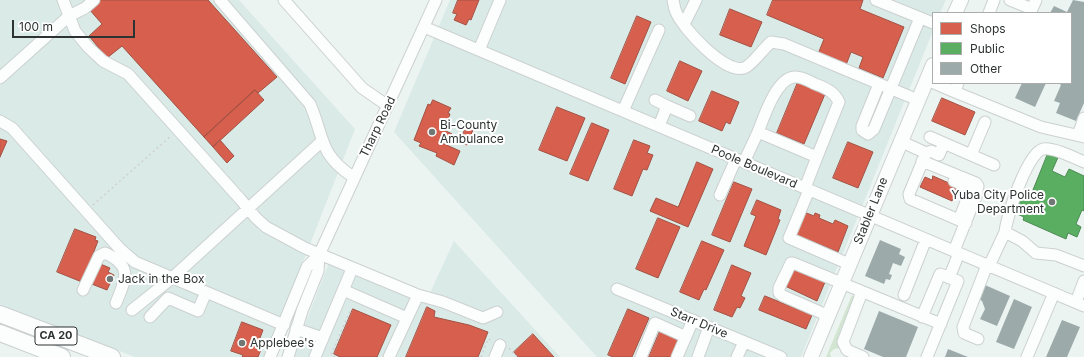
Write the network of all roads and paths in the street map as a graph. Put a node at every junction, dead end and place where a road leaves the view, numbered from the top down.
1 (63, 0) edge
2 (94, 0) edge
3 (220, 0) edge
4 (284, 0) edge
5 (436, 0) edge
6 (500, 0) edge
7 (673, 0) edge
8 (696, 0) edge
9 (879, 0) edge
10 (961, 0) edge
11 (994, 0) edge
12 (1010, 0) edge
13 (1036, 0) edge
14 (955, 12) edge
15 (989, 12) edge
16 (69, 16) junction
17 (920, 18) junction
18 (932, 23) edge
19 (684, 24) junction
20 (424, 27) junction
21 (659, 30) dead end
22 (479, 50) junction
23 (932, 67) edge
24 (0, 78) edge
25 (926, 80) junction
26 (932, 82) edge
27 (880, 84) junction
28 (941, 84) edge
29 (956, 88) edge
30 (891, 89) junction
31 (655, 100) dead end
32 (918, 100) junction
33 (388, 106) junction
34 (668, 106) junction
35 (623, 111) junction
36 (690, 116) dead end
37 (1084, 118) edge
38 (0, 121) edge
39 (985, 122) dead end
40 (659, 126) junction
41 (178, 130) junction
42 (758, 132) junction
43 (1081, 136) edge
44 (930, 137) dead end
45 (900, 141) junction
46 (321, 142) junction
47 (944, 143) junction
48 (971, 156) junction
49 (817, 157) junction
50 (923, 160) junction
51 (740, 161) junction
52 (1084, 162) edge
53 (994, 165) dead end
54 (353, 177) junction
55 (807, 189) junction
56 (720, 195) dead end
57 (248, 210) junction
58 (87, 211) junction
59 (869, 216) junction
60 (962, 221) junction
61 (1005, 232) junction
62 (926, 239) junction
63 (957, 252) junction
64 (319, 255) junction
65 (849, 264) junction
66 (988, 266) junction
67 (1084, 266) edge
68 (352, 269) junction
69 (172, 278) junction
70 (949, 278) junction
71 (1084, 281) edge
72 (841, 283) junction
73 (617, 289) dead end
74 (83, 290) dead end
75 (343, 290) junction
76 (206, 292) junction
77 (862, 292) junction
78 (1054, 293) junction
79 (904, 295) dead end
80 (418, 296) junction
81 (116, 303) dead end
82 (1080, 304) edge
83 (662, 307) junction
84 (351, 309) dead end
85 (132, 310) dead end
86 (497, 312) dead end
87 (0, 314) edge
88 (828, 316) junction
89 (150, 317) dead end
90 (922, 317) junction
91 (407, 318) junction
92 (693, 320) junction
93 (655, 323) junction
94 (941, 324) junction
95 (284, 325) junction
96 (709, 327) junction
97 (296, 329) junction
98 (0, 333) edge
99 (686, 337) junction
100 (323, 338) junction
101 (978, 339) dead end
102 (744, 342) junction
103 (504, 352) edge
104 (331, 355) junction
105 (62, 357) edge
106 (112, 357) edge
107 (270, 357) edge
108 (288, 357) edge
109 (315, 357) edge
110 (326, 357) edge
111 (335, 357) edge
112 (389, 357) edge
113 (495, 357) edge
114 (517, 357) edge
115 (641, 357) edge
116 (677, 357) edge
117 (698, 357) edge
118 (737, 357) edge
119 (781, 357) edge
120 (811, 357) edge
121 (863, 357) edge
122 (927, 357) edge
123 (1027, 357) edge

1 - 16 street
2 - 16 street
3 - 46 street
4 - 33 street
5 - 20 street, Tharp Road
6 - 22 street
7 - 19 street
8 - 19 street
9 - 17 street
10 - 14 main road
11 - 15 street
12 - 13 street
16 - 24 street
16 - 41 street
17 - 18 street
17 - 30 street
19 - 27 street
20 - 22 street, Poole Boulevard
20 - 33 street, Tharp Road
21 - 35 street
22 - 35 street, Poole Boulevard
23 - 25 main road, Stabler Lane
25 - 26 street
25 - 32 main road, Stabler Lane
27 - 30 street
27 - 30 street
28 - 29 street
29 - 43 street
30 - 32 street
31 - 34 street
32 - 45 main road, Stabler Lane
33 - 54 street, Tharp Road
34 - 36 street
34 - 40 street
35 - 40 street, Poole Boulevard
37 - 43 street
38 - 58 street
39 - 48 street
40 - 51 street, Poole Boulevard
41 - 57 street
41 - 58 path
42 - 49 street
42 - 49 street
42 - 51 street
44 - 47 street
45 - 50 street
45 - 59 main road, Stabler Lane
46 - 54 street
46 - 57 street
47 - 48 street
47 - 50 street
48 - 53 street
49 - 55 street
50 - 60 street
50 - 60 street
51 - 55 street, Poole Boulevard
51 - 56 street
52 - 61 street
54 - 64 street, Tharp Road
55 - 59 street, Poole Boulevard
55 - 65 street
57 - 64 street
57 - 69 street
58 - 69 street
59 - 62 street, Poole Boulevard
59 - 65 main road, Stabler Lane
60 - 63 street
61 - 66 street
61 - 67 street
62 - 63 street, Poole Boulevard
62 - 79 street
63 - 66 street, Poole Boulevard
63 - 70 street
64 - 68 street
64 - 95 street, Tharp Road
64 - 97 street, Tharp Road
65 - 72 main road, Stabler Lane
66 - 78 street, Poole Boulevard
66 - 101 street
68 - 75 street
68 - 80 street
69 - 76 street
69 - 85 street
70 - 90 street
70 - 94 street
71 - 82 street
72 - 77 street
72 - 88 main road, Stabler Lane
72 - 88 street
73 - 83 street, Starr Drive
74 - 81 street
75 - 91 street
75 - 100 street
76 - 89 street
76 - 95 street
77 - 90 street
77 - 121 street
78 - 82 street, Poole Boulevard
78 - 123 street
80 - 86 street
80 - 91 street
83 - 92 street, Starr Drive
83 - 93 street
84 - 104 path
87 - 106 highway, CA 20
88 - 120 main road, Stabler Lane
90 - 94 street
91 - 112 street
92 - 96 street, Starr Drive
92 - 99 street
93 - 99 street
93 - 115 street
94 - 122 street
95 - 107 street, Tharp Road
96 - 102 street, Starr Drive
96 - 117 street
97 - 100 street
97 - 108 street, Tharp Road
98 - 105 highway, CA 20
99 - 116 street
100 - 109 street
102 - 118 street
102 - 119 street, Starr Drive
103 - 113 street
103 - 114 path
104 - 110 path
104 - 111 path

